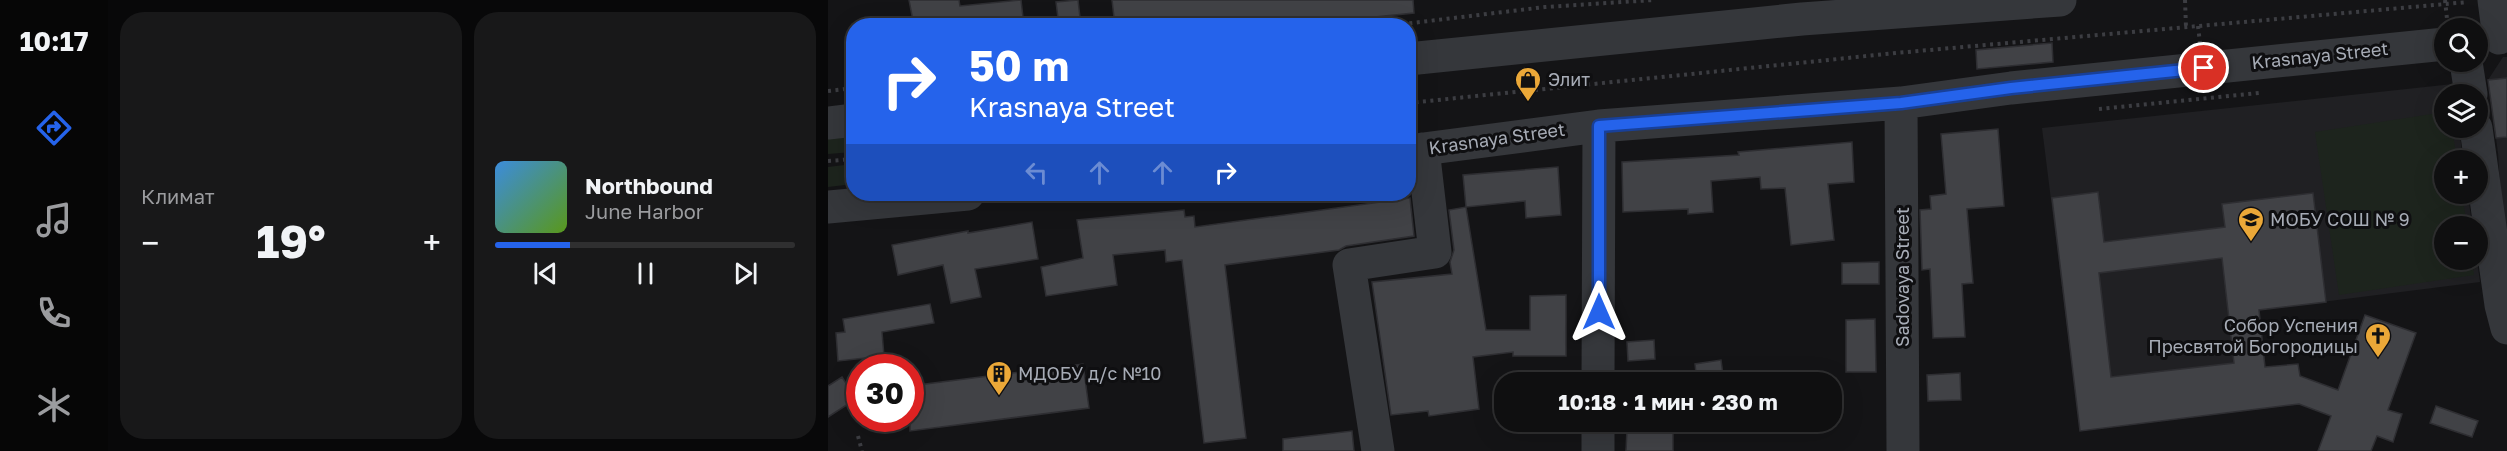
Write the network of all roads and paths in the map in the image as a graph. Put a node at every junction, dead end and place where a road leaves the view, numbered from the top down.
1 (1654, 0) edge
2 (2060, 0) edge
3 (2185, 0) edge
4 (2486, 1) edge
5 (2446, 2) edge
6 (1802, 10) edge
7 (2447, 18) edge
8 (1416, 23) edge
9 (2186, 27) junction
10 (2494, 39) edge
11 (2434, 45) edge
12 (1416, 58) edge
13 (846, 89) edge
14 (828, 91) edge
15 (2269, 92) dead end
16 (1416, 102) edge
17 (1901, 103) junction
18 (2093, 110) dead end
19 (846, 121) edge
20 (828, 123) edge
21 (1599, 126) junction
22 (2477, 138) edge
23 (1416, 150) edge
24 (846, 160) edge
25 (828, 161) edge
26 (893, 201) edge
27 (828, 207) edge
28 (2507, 328) edge
29 (1598, 372) edge
30 (1598, 432) edge
31 (858, 436) dead end
32 (862, 451) edge
33 (1378, 451) edge
34 (1598, 451) edge
35 (1903, 451) edge

1 - 8 path
2 - 6 street
3 - 9 path
4 - 5 path
4 - 10 street
5 - 7 path
5 - 9 path
6 - 12 street
9 - 16 path
11 - 17 street, Krasnaya Street
13 - 14 path
15 - 18 path
17 - 21 street, Krasnaya Street
17 - 35 street, Sadovaya Street
19 - 20 street
21 - 23 street, Krasnaya Street
21 - 29 street
22 - 28 street
23 - 33 street
24 - 25 path
26 - 27 street
30 - 34 street
31 - 32 path

